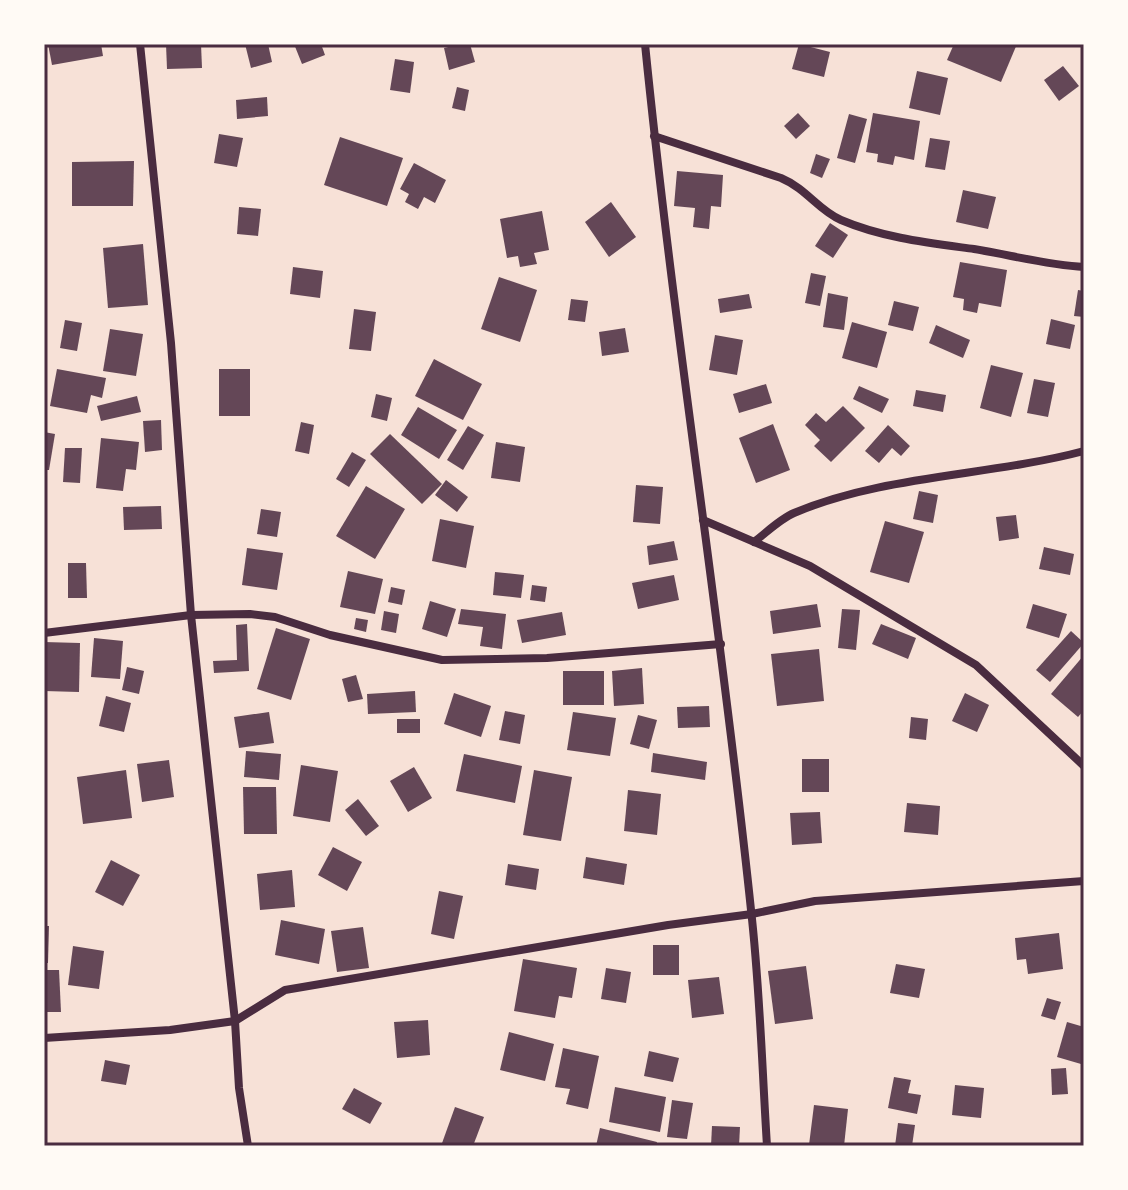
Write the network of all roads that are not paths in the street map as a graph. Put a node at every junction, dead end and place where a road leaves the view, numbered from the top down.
1 (140, 44) edge
2 (645, 44) edge
3 (654, 136) junction
4 (1084, 267) edge
5 (1084, 451) edge
6 (703, 520) junction
7 (754, 542) junction
8 (191, 615) junction
9 (44, 633) edge
10 (721, 644) junction
11 (1084, 766) edge
12 (1084, 881) edge
13 (752, 914) junction
14 (235, 1021) junction
15 (44, 1038) edge
16 (248, 1146) edge
17 (767, 1146) edge

1 - 8 street
2 - 3 street
3 - 4 street
3 - 6 street
5 - 7 street
6 - 7 street
6 - 10 street
7 - 11 street
8 - 9 street
8 - 10 street
8 - 14 street
10 - 13 street
12 - 13 street
13 - 14 street
13 - 17 street
14 - 15 street
14 - 16 street

